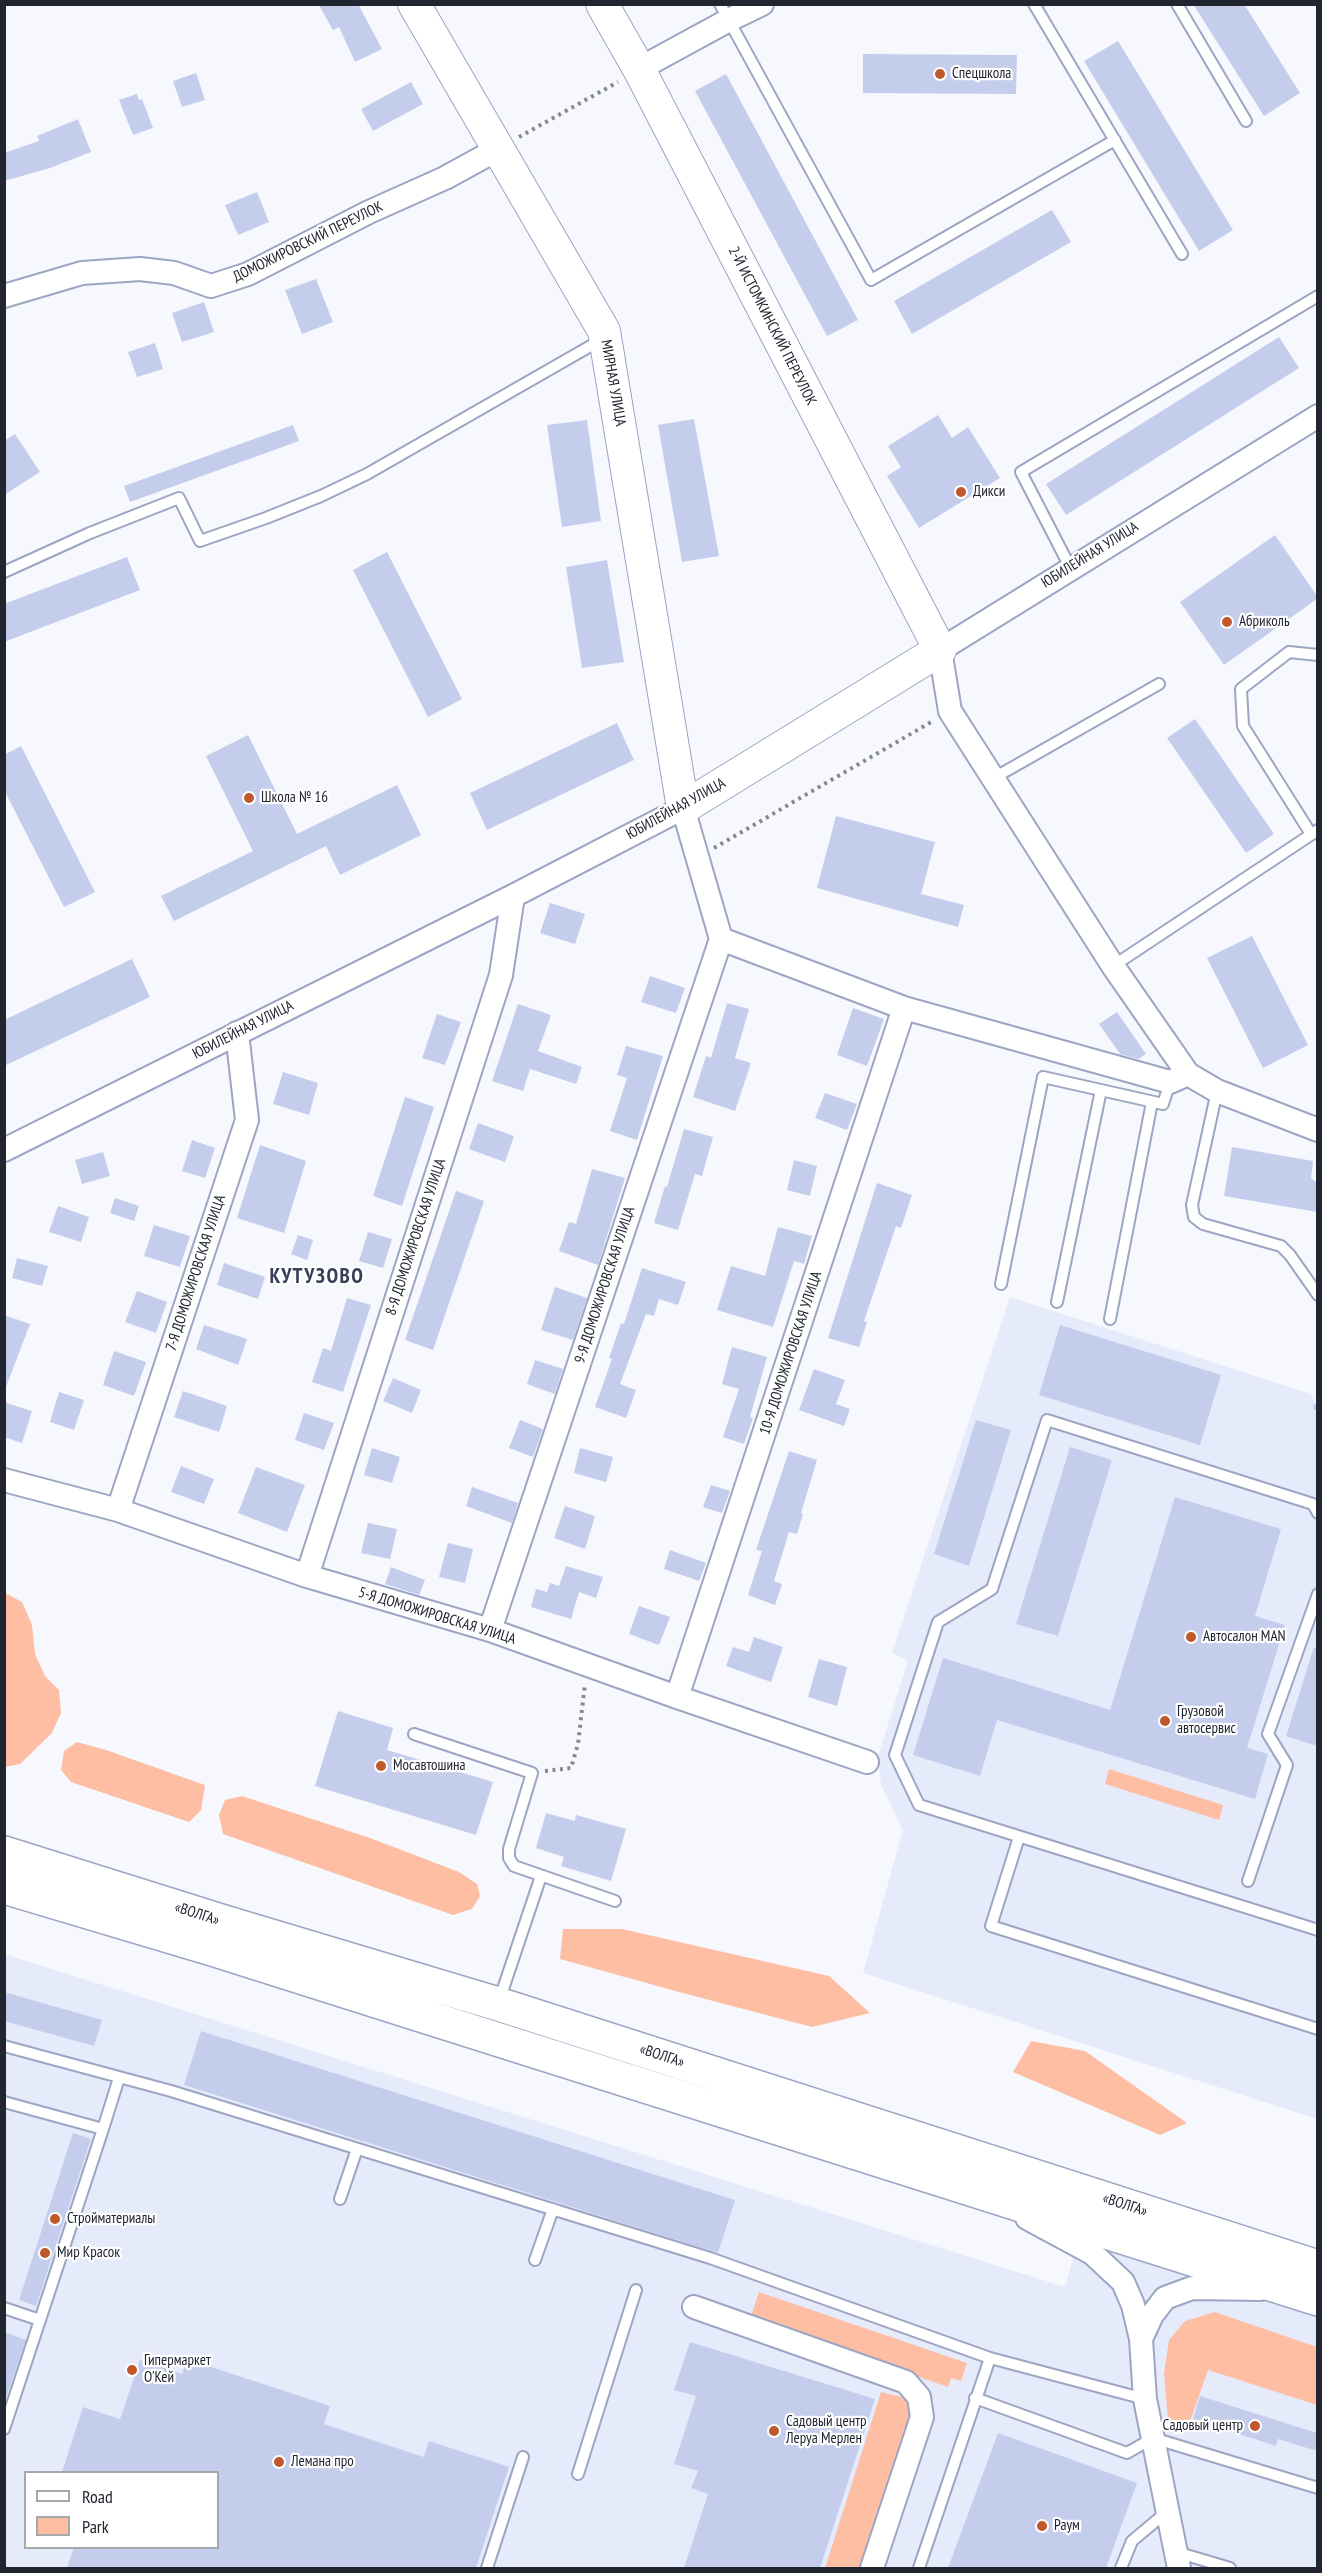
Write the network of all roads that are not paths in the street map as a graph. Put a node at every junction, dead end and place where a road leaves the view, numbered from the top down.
1 (414, 4) edge
2 (602, 4) edge
3 (762, 4) edge
4 (1034, 4) edge
5 (1178, 4) edge
6 (724, 12) edge
7 (639, 69) junction
8 (1246, 121) dead end
9 (1115, 140) junction
10 (498, 149) junction
11 (1182, 254) dead end
12 (4, 296) edge
13 (1317, 296) edge
14 (605, 338) junction
15 (1317, 416) edge
16 (1070, 567) junction
17 (4, 572) edge
18 (940, 650) junction
19 (1317, 655) edge
20 (1159, 684) dead end
21 (992, 779) junction
22 (683, 808) junction
23 (1314, 832) edge
24 (513, 896) junction
25 (721, 939) junction
26 (1113, 966) junction
27 (904, 1008) junction
28 (237, 1033) junction
29 (1179, 1078) junction
30 (1101, 1090) junction
31 (1217, 1090) junction
32 (1152, 1102) junction
33 (1317, 1130) edge
34 (4, 1150) edge
35 (1001, 1284) dead end
36 (1317, 1295) edge
37 (1057, 1302) dead end
38 (1110, 1319) dead end
39 (4, 1480) edge
40 (118, 1510) junction
41 (1317, 1513) edge
42 (307, 1576) junction
43 (1317, 1594) edge
44 (490, 1630) junction
45 (677, 1697) junction
46 (414, 1734) dead end
47 (867, 1762) dead end
48 (1019, 1837) junction
49 (4, 1853) edge
50 (541, 1876) junction
51 (1248, 1881) dead end
52 (7, 1889) edge
53 (615, 1901) dead end
54 (1317, 1929) edge
55 (498, 2004) junction
56 (1317, 2029) edge
57 (4, 2046) edge
58 (119, 2078) junction
59 (4, 2102) edge
60 (103, 2129) junction
61 (357, 2149) junction
62 (978, 2192) junction
63 (340, 2199) dead end
64 (553, 2209) junction
65 (535, 2260) dead end
66 (1317, 2267) edge
67 (636, 2290) dead end
68 (1305, 2294) edge
69 (694, 2307) dead end
70 (4, 2308) edge
71 (40, 2320) junction
72 (1141, 2339) junction
73 (990, 2358) junction
74 (975, 2398) junction
75 (1145, 2399) junction
76 (4, 2428) edge
77 (1154, 2438) junction
78 (523, 2457) dead end
79 (578, 2474) dead end
80 (1317, 2488) edge
81 (1169, 2510) junction
82 (1178, 2560) edge
83 (1212, 2566) edge
84 (487, 2568) edge
85 (872, 2568) edge
86 (919, 2568) edge
87 (1121, 2568) edge
88 (1230, 2568) edge

1 - 10 street, МИРНАЯ УЛИЦА
2 - 7 street, 2-Й ИСТОМКИНСКИЙ ПЕРЕУЛОК
3 - 6 street
4 - 9 lane
5 - 8 lane
6 - 7 street
6 - 9 lane
7 - 18 street, 2-Й ИСТОМКИНСКИЙ ПЕРЕУЛОК
9 - 11 lane
10 - 12 street, ДОМОЖИРОВСКИЙ ПЕРЕУЛОК
10 - 14 street, МИРНАЯ УЛИЦА
13 - 16 lane
14 - 17 lane
14 - 22 street, МИРНАЯ УЛИЦА
15 - 16 street, ЮБИЛЕЙНАЯ УЛИЦА
16 - 18 street, ЮБИЛЕЙНАЯ УЛИЦА
18 - 21 street
18 - 22 street, ЮБИЛЕЙНАЯ УЛИЦА
19 - 23 lane
20 - 21 lane
21 - 26 street
22 - 24 street, ЮБИЛЕЙНАЯ УЛИЦА
22 - 25 street
23 - 26 lane
24 - 28 street, ЮБИЛЕЙНАЯ УЛИЦА
24 - 42 street, 8-Я ДОМОЖИРОВСКАЯ УЛИЦА
25 - 27 street
25 - 44 street, 9-Я ДОМОЖИРОВСКАЯ УЛИЦА
26 - 29 street
27 - 29 street
27 - 45 street, 10-Я ДОМОЖИРОВСКАЯ УЛИЦА
28 - 34 street, ЮБИЛЕЙНАЯ УЛИЦА
28 - 40 street, 7-Я ДОМОЖИРОВСКАЯ УЛИЦА
29 - 31 street
29 - 32 lane
30 - 32 lane
30 - 35 lane
30 - 37 lane
31 - 33 street
31 - 36 lane
32 - 38 lane
39 - 40 street, 5-Я ДОМОЖИРОВСКАЯ УЛИЦА
40 - 42 street, 5-Я ДОМОЖИРОВСКАЯ УЛИЦА
41 - 48 lane
42 - 44 street, 5-Я ДОМОЖИРОВСКАЯ УЛИЦА
43 - 51 lane
44 - 45 street, 5-Я ДОМОЖИРОВСКАЯ УЛИЦА
45 - 47 street, 5-Я ДОМОЖИРОВСКАЯ УЛИЦА
46 - 50 lane
48 - 54 lane
48 - 56 lane
49 - 55 highway, «ВОЛГА»
50 - 53 lane
50 - 55 lane
52 - 62 highway, «ВОЛГА»
55 - 66 highway, «ВОЛГА»
57 - 58 lane
58 - 60 lane
58 - 61 lane
59 - 60 lane
60 - 71 lane
61 - 63 lane
61 - 64 lane
62 - 68 highway, «ВОЛГА»
62 - 72 street
64 - 65 lane
64 - 73 lane
67 - 79 lane
68 - 72 street
69 - 85 street
70 - 71 lane
71 - 76 lane
72 - 75 street
73 - 74 lane
73 - 75 lane
74 - 77 lane
74 - 86 lane
75 - 77 street
77 - 80 lane
77 - 81 street
78 - 84 lane
81 - 82 street
81 - 87 lane
82 - 83 lane
83 - 88 lane

